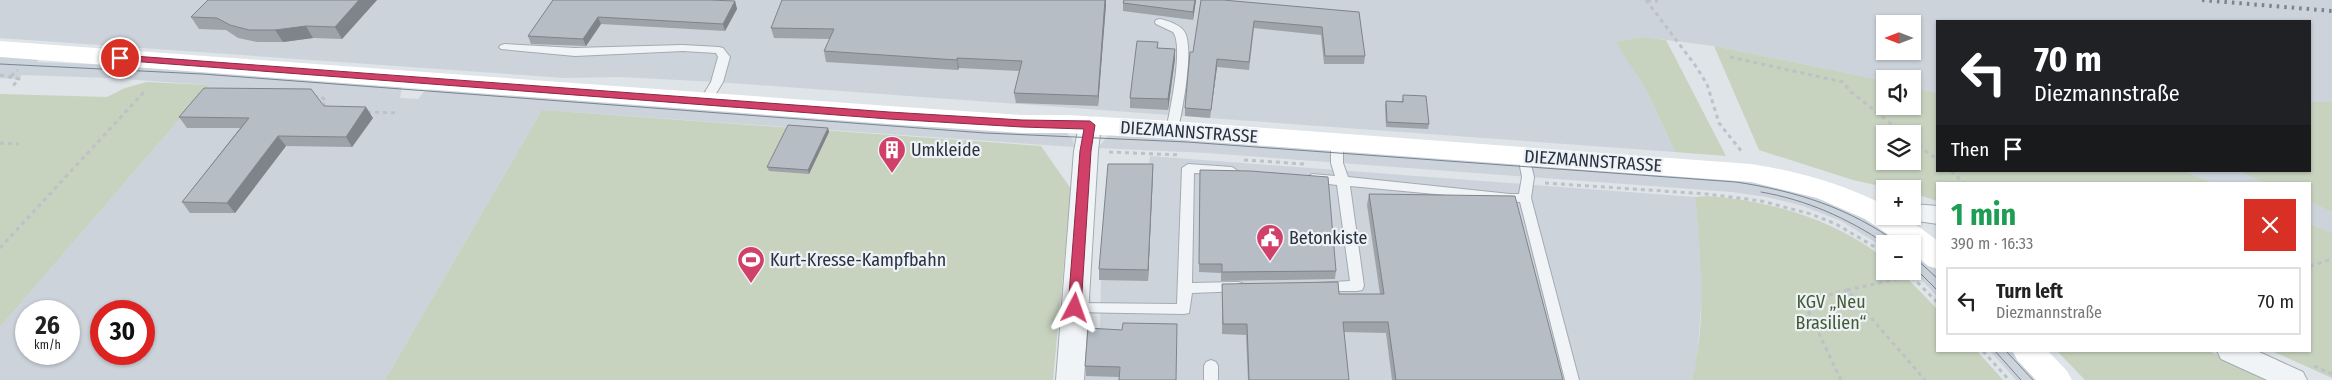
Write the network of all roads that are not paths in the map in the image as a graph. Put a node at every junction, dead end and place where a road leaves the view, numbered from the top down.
1 (1160, 22) dead end
2 (506, 47) dead end
3 (0, 49) edge
4 (705, 102) junction
5 (1090, 125) junction
6 (1172, 130) junction
7 (1337, 142) junction
8 (1524, 156) junction
9 (1246, 172) edge
10 (1294, 176) edge
11 (1343, 181) junction
12 (1525, 198) junction
13 (1876, 207) edge
14 (1921, 215) edge
15 (1936, 215) edge
16 (1906, 225) edge
17 (1936, 256) edge
18 (1252, 287) edge
19 (1309, 287) edge
20 (1184, 288) junction
21 (1075, 308) junction
22 (2029, 352) edge
23 (2232, 352) edge
24 (1070, 380) edge
25 (1572, 380) edge
26 (2056, 380) edge
27 (2293, 380) edge

1 - 6 lane
2 - 4 lane
3 - 4 street, DIEZMANNSTRASSE
4 - 5 street, DIEZMANNSTRASSE
5 - 6 street, DIEZMANNSTRASSE
5 - 21 street
6 - 7 street, DIEZMANNSTRASSE
7 - 8 street, DIEZMANNSTRASSE
7 - 11 lane
8 - 12 lane
8 - 13 street, DIEZMANNSTRASSE
9 - 20 lane
10 - 11 lane
11 - 12 lane
11 - 19 lane
12 - 25 lane
14 - 15 street
16 - 17 street, DIEZMANNSTRASSE
18 - 20 lane
20 - 21 lane
21 - 24 street
22 - 26 street
23 - 27 street

